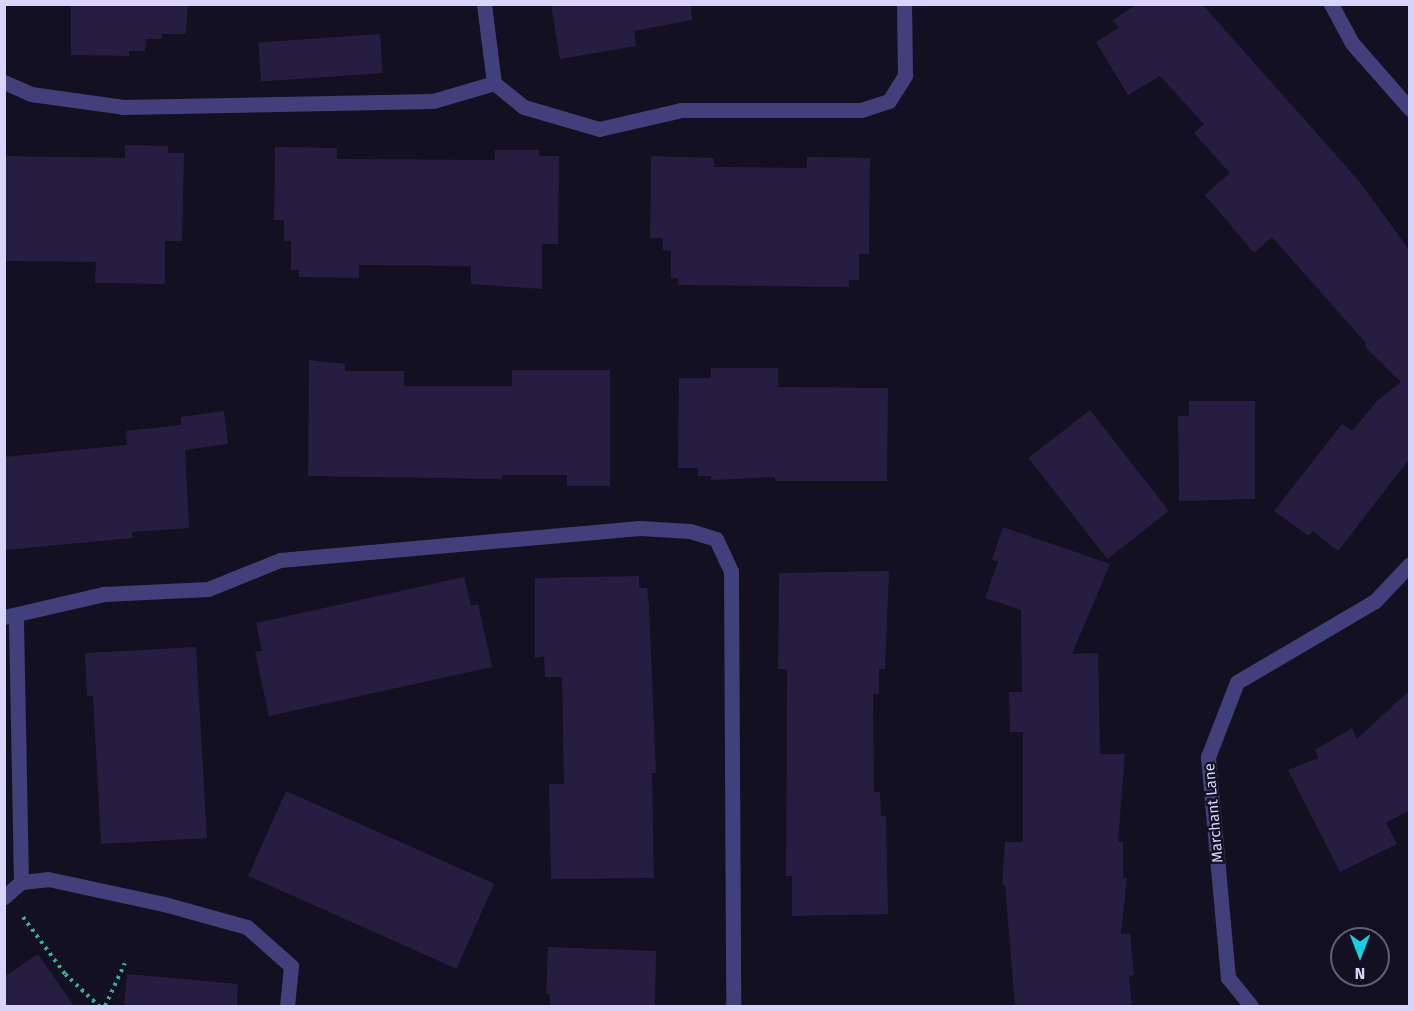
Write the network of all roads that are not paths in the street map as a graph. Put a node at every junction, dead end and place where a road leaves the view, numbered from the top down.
1 (484, 4) edge
2 (904, 4) edge
3 (1331, 4) edge
4 (4, 82) edge
5 (494, 83) junction
6 (1410, 109) edge
7 (1410, 564) edge
8 (10, 617) edge
9 (21, 882) junction
10 (4, 897) edge
11 (287, 1006) edge
12 (733, 1006) edge
13 (1251, 1006) edge

1 - 5 street
2 - 5 street
3 - 6 street
4 - 5 street
7 - 13 street, Marchant Lane
8 - 9 street
8 - 12 street
9 - 10 street
9 - 11 street

